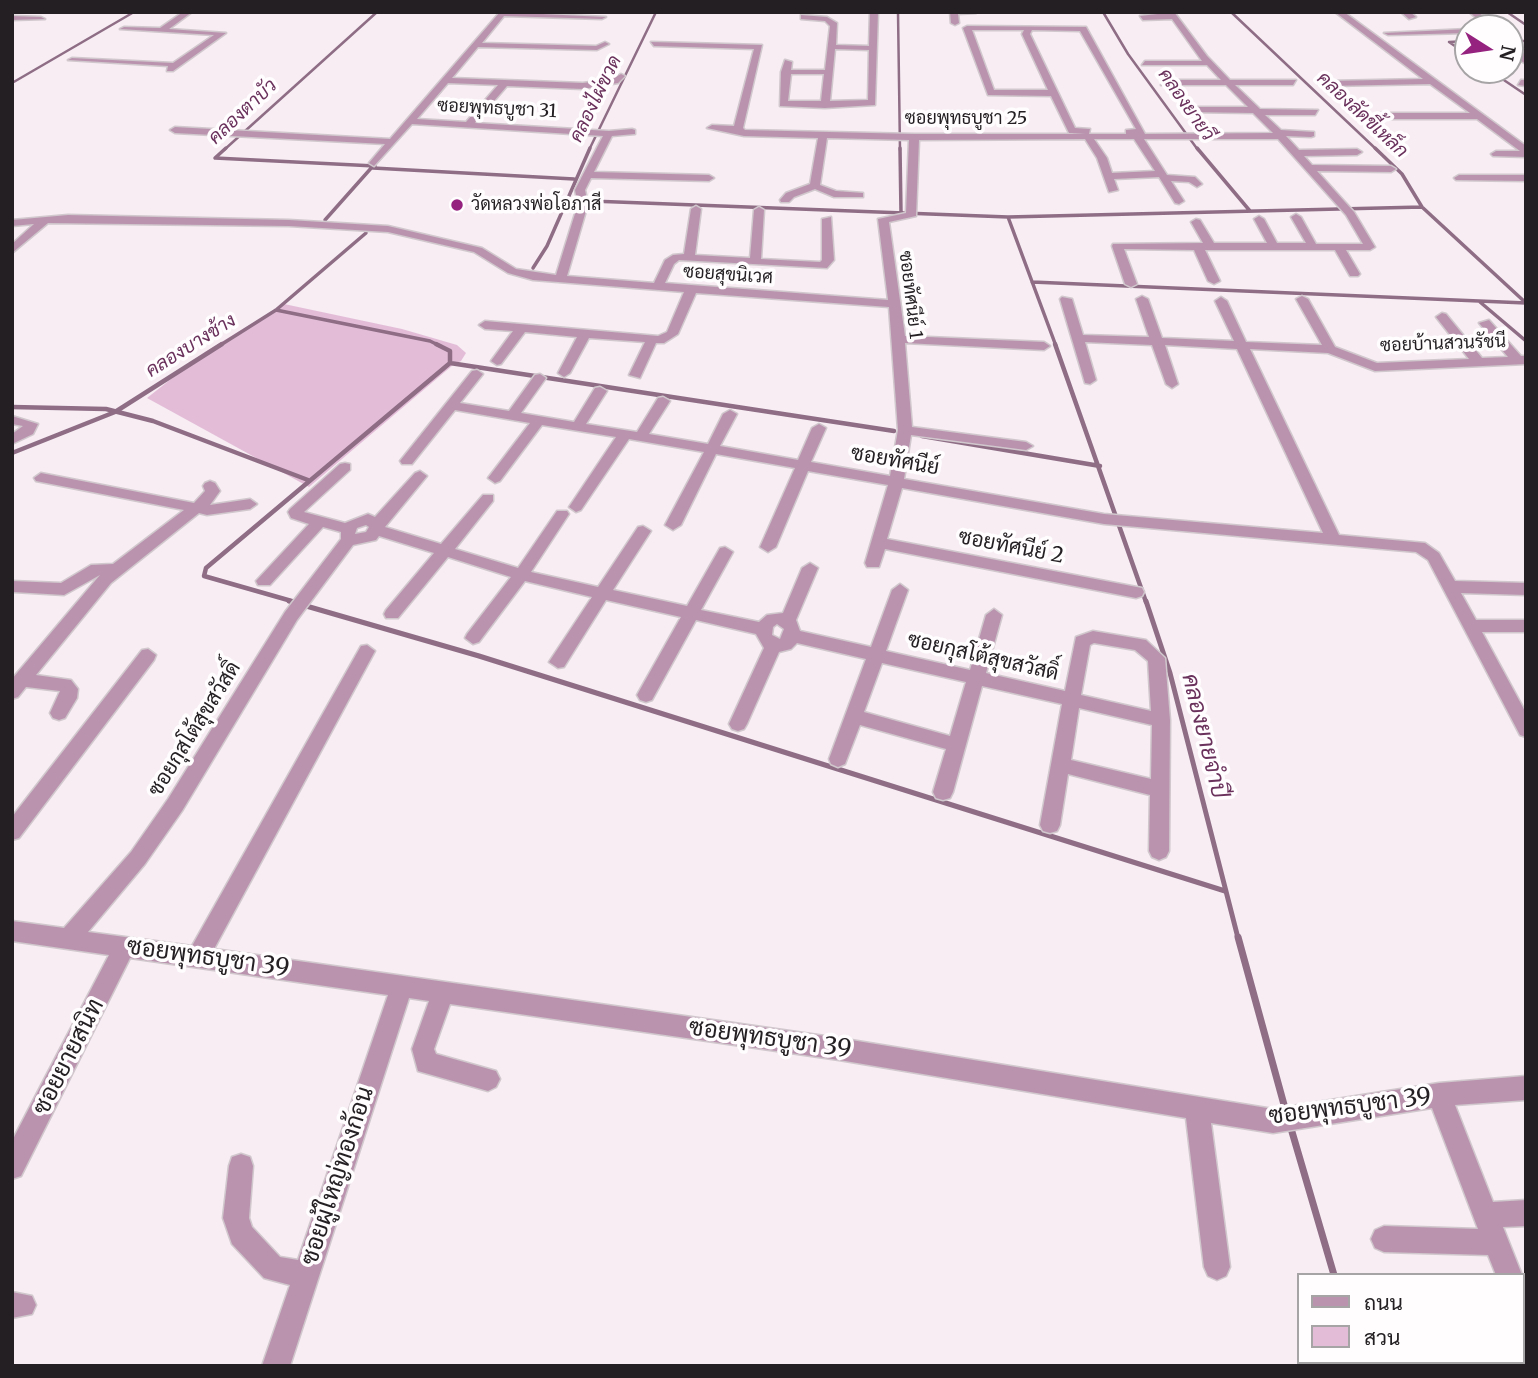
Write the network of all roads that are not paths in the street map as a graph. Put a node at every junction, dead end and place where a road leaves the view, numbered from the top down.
1 (188, 12) edge
2 (874, 12) edge
3 (954, 12) edge
4 (1339, 12) edge
5 (503, 13) edge
6 (972, 13) edge
7 (1172, 15) edge
8 (602, 17) dead end
9 (12, 18) edge
10 (804, 18) edge
11 (1143, 18) dead end
12 (41, 19) dead end
13 (955, 23) dead end
14 (1030, 26) junction
15 (124, 29) dead end
16 (162, 30) junction
17 (1454, 31) edge
18 (1388, 33) dead end
19 (606, 44) dead end
20 (654, 44) dead end
21 (476, 45) junction
22 (831, 47) junction
23 (873, 48) junction
24 (1526, 55) edge
25 (72, 60) dead end
26 (788, 62) dead end
27 (1526, 62) edge
28 (1145, 63) dead end
29 (1209, 63) junction
30 (785, 72) junction
31 (828, 72) junction
32 (621, 76) dead end
33 (446, 80) junction
34 (1229, 82) junction
35 (1293, 82) dead end
36 (505, 83) junction
37 (1164, 83) dead end
38 (1358, 83) junction
39 (1434, 83) junction
40 (1330, 84) dead end
41 (1407, 90) dead end
42 (1055, 93) junction
43 (1372, 94) dead end
44 (1288, 101) dead end
45 (1478, 101) dead end
46 (1462, 102) junction
47 (825, 104) junction
48 (1449, 107) dead end
49 (1254, 108) junction
50 (1191, 110) dead end
51 (1315, 112) dead end
52 (1477, 114) junction
53 (1381, 116) dead end
54 (821, 120) dead end
55 (413, 121) junction
56 (468, 125) junction
57 (712, 128) dead end
58 (175, 130) dead end
59 (738, 130) junction
60 (632, 132) dead end
61 (602, 133) junction
62 (1311, 134) dead end
63 (820, 135) junction
64 (1280, 135) junction
65 (1087, 136) junction
66 (1137, 136) junction
67 (914, 137) junction
68 (1526, 141) edge
69 (393, 142) junction
70 (1513, 142) junction
71 (1357, 152) dead end
72 (1297, 153) junction
73 (1526, 153) edge
74 (1496, 155) dead end
75 (374, 163) dead end
76 (1310, 168) junction
77 (1370, 169) junction
78 (1391, 169) dead end
79 (1163, 173) junction
80 (589, 175) junction
81 (631, 176) junction
82 (1109, 176) junction
83 (709, 178) dead end
84 (1380, 178) dead end
85 (1459, 178) dead end
86 (1526, 178) edge
87 (815, 186) junction
88 (625, 190) dead end
89 (1113, 190) dead end
90 (859, 195) dead end
91 (785, 200) dead end
92 (696, 209) dead end
93 (759, 210) dead end
94 (1296, 217) dead end
95 (827, 219) dead end
96 (1259, 219) dead end
97 (45, 220) junction
98 (1196, 222) dead end
99 (12, 223) edge
100 (1204, 246) junction
101 (1274, 247) junction
102 (1313, 247) junction
103 (1339, 248) junction
104 (12, 250) edge
105 (689, 257) junction
106 (755, 262) junction
107 (1354, 274) dead end
108 (560, 281) junction
109 (1214, 281) dead end
110 (1131, 284) dead end
111 (657, 288) junction
112 (691, 290) junction
113 (1066, 299) dead end
114 (1142, 299) dead end
115 (1303, 299) dead end
116 (1221, 301) dead end
117 (888, 304) junction
118 (1442, 317) dead end
119 (1485, 323) dead end
120 (485, 325) dead end
121 (521, 329) junction
122 (584, 335) junction
123 (1078, 338) junction
124 (898, 339) junction
125 (1156, 341) junction
126 (651, 342) junction
127 (1239, 345) junction
128 (1044, 346) dead end
129 (1330, 349) junction
130 (1517, 360) edge
131 (497, 361) dead end
132 (1478, 362) junction
133 (564, 373) dead end
134 (477, 374) dead end
135 (635, 374) dead end
136 (1526, 376) edge
137 (540, 378) dead end
138 (1090, 380) dead end
139 (1172, 384) dead end
140 (600, 391) dead end
141 (663, 401) dead end
142 (452, 406) junction
143 (730, 414) dead end
144 (513, 415) junction
145 (12, 420) edge
146 (538, 420) junction
147 (578, 426) junction
148 (819, 428) dead end
149 (905, 430) junction
150 (625, 435) junction
151 (641, 437) junction
152 (12, 440) edge
153 (1026, 446) dead end
154 (712, 449) junction
155 (407, 461) dead end
156 (804, 466) junction
157 (345, 467) dead end
158 (419, 476) dead end
159 (41, 478) dead end
160 (495, 478) dead end
161 (895, 483) junction
162 (210, 486) dead end
163 (488, 498) dead end
164 (250, 504) dead end
165 (196, 508) junction
166 (319, 522) junction
167 (673, 525) dead end
168 (377, 527) junction
169 (643, 531) dead end
170 (349, 533) junction
171 (1333, 538) junction
172 (879, 543) junction
173 (768, 547) dead end
174 (443, 552) junction
175 (725, 552) dead end
176 (873, 563) dead end
177 (810, 568) dead end
178 (115, 570) junction
179 (521, 575) junction
180 (264, 580) dead end
181 (14, 586) dead end
182 (1451, 587) junction
183 (1526, 589) edge
184 (900, 590) dead end
185 (1136, 592) dead end
186 (603, 594) junction
187 (690, 612) junction
188 (393, 614) dead end
189 (994, 615) dead end
190 (1471, 626) junction
191 (1526, 626) edge
192 (762, 629) junction
193 (791, 629) junction
194 (473, 638) dead end
195 (774, 644) junction
196 (367, 651) dead end
197 (148, 655) dead end
198 (877, 655) junction
199 (558, 662) dead end
200 (976, 679) junction
201 (17, 686) edge
202 (646, 695) dead end
203 (1071, 701) junction
204 (59, 713) dead end
205 (854, 716) junction
206 (1161, 720) junction
207 (738, 724) dead end
208 (1526, 730) edge
209 (957, 745) junction
210 (838, 759) dead end
211 (1061, 765) junction
212 (1160, 789) junction
213 (943, 792) dead end
214 (1050, 825) dead end
215 (12, 832) edge
216 (1159, 851) dead end
217 (12, 931) edge
218 (69, 938) junction
219 (125, 946) junction
220 (198, 957) junction
221 (402, 986) junction
222 (443, 992) junction
223 (488, 1079) dead end
224 (1526, 1088) edge
225 (1439, 1096) junction
226 (1196, 1109) junction
227 (241, 1166) dead end
228 (12, 1167) edge
229 (1526, 1213) edge
230 (1486, 1215) junction
231 (1384, 1239) dead end
232 (1497, 1242) junction
233 (1217, 1268) dead end
234 (1508, 1273) edge
235 (306, 1275) junction
236 (276, 1366) edge

1 - 16 street
2 - 23 street
3 - 6 street
3 - 13 street
4 - 39 street
5 - 8 street
5 - 21 street, ซอยพุทธบูชา 31
7 - 11 street
7 - 29 street
9 - 12 street
10 - 22 street
14 - 42 street
14 - 42 street
14 - 42 street
15 - 16 street
16 - 25 street
17 - 18 street
19 - 21 street
20 - 59 street
21 - 33 street, ซอยพุทธบูชา 31
22 - 23 street
22 - 31 street
23 - 47 street
24 - 27 street
26 - 30 street
28 - 29 street
29 - 34 street
30 - 31 street
30 - 47 street
31 - 47 street
32 - 36 street
33 - 36 street
33 - 55 street, ซอยพุทธบูชา 31
34 - 35 street
34 - 37 street
34 - 49 street
36 - 56 street
38 - 39 street
38 - 40 street
38 - 43 street
39 - 41 street
39 - 46 street
44 - 49 street
45 - 46 street
46 - 52 street
48 - 52 street
49 - 50 street
49 - 51 street
49 - 64 street
52 - 53 street
52 - 70 street
54 - 63 street
55 - 56 street, ซอยพุทธบูชา 31
55 - 69 street
56 - 61 street, ซอยพุทธบูชา 31
57 - 59 street, ซอยพุทธบูชา 25
58 - 69 street
59 - 63 street, ซอยพุทธบูชา 25
60 - 61 street, ซอยพุทธบูชา 31
61 - 80 street
62 - 64 street, ซอยพุทธบูชา 25
63 - 67 street, ซอยพุทธบูชา 25
63 - 87 street
64 - 66 street, ซอยพุทธบูชา 25
64 - 72 street
65 - 66 street, ซอยพุทธบูชา 25
65 - 67 street, ซอยพุทธบูชา 25
65 - 82 street
66 - 79 street
67 - 117 street, ซอยทัศนีย์ 1
68 - 70 street
69 - 75 street
70 - 73 street
71 - 72 street
72 - 76 street
73 - 74 street
76 - 77 street
76 - 103 street
77 - 78 street
77 - 84 street
79 - 79 street
79 - 82 street
80 - 81 street
80 - 108 street
81 - 83 street
81 - 88 street
82 - 89 street
85 - 86 street
87 - 90 street
87 - 91 street
92 - 105 street
93 - 106 street
94 - 102 street
95 - 106 street
96 - 101 street
97 - 99 street, ซอยสุขนิเวศ
97 - 104 street
97 - 108 street, ซอยสุขนิเวศ
98 - 100 street
100 - 101 street
100 - 109 street
100 - 110 street
101 - 102 street
102 - 103 street
103 - 107 street
105 - 106 street
105 - 111 street
108 - 111 street, ซอยสุขนิเวศ
111 - 112 street, ซอยสุขนิเวศ
112 - 117 street, ซอยสุขนิเวศ
112 - 126 street
113 - 123 street
114 - 125 street
115 - 129 street
116 - 127 street
117 - 124 street, ซอยทัศนีย์ 1
118 - 132 street
119 - 130 street
120 - 121 street
121 - 122 street
121 - 131 street
122 - 126 street
122 - 133 street
123 - 125 street, ซอยบ้านสวนรัชนี
123 - 138 street
124 - 128 street
124 - 149 street, ซอยทัศนีย์ 1
125 - 127 street, ซอยบ้านสวนรัชนี
125 - 139 street
126 - 135 street
127 - 129 street, ซอยบ้านสวนรัชนี
127 - 171 street
129 - 132 street, ซอยบ้านสวนรัชนี
130 - 132 street, ซอยบ้านสวนรัชนี
130 - 136 street
134 - 142 street
137 - 144 street
140 - 147 street
141 - 151 street
142 - 144 street, ซอยทัศนีย์
142 - 155 street
143 - 154 street
144 - 146 street, ซอยทัศนีย์
145 - 152 street
146 - 147 street, ซอยทัศนีย์
146 - 160 street
147 - 150 street, ซอยทัศนีย์
148 - 156 street
149 - 153 street
149 - 161 street, ซอยทัศนีย์ 1
150 - 151 street, ซอยทัศนีย์
150 - 179 street
151 - 154 street, ซอยทัศนีย์
154 - 156 street, ซอยทัศนีย์
154 - 167 street
156 - 161 street, ซอยทัศนีย์
156 - 173 street
157 - 166 street
158 - 168 street
159 - 165 street
161 - 171 street, ซอยทัศนีย์
161 - 172 street
162 - 165 street
163 - 174 street
164 - 165 street
165 - 178 street
166 - 170 street
166 - 180 street
168 - 170 street, ซอยกุสโต้สุขสวัสดิ์
168 - 174 street, ซอยกุสโต้สุขสวัสดิ์
169 - 186 street
170 - 218 street, ซอยกุสโต้สุขสวัสดิ์
171 - 182 street, ซอยทัศนีย์
172 - 176 street
172 - 185 street, ซอยทัศนีย์ 2
174 - 179 street, ซอยกุสโต้สุขสวัสดิ์
174 - 188 street
175 - 187 street
177 - 193 street
178 - 181 street
178 - 201 street
179 - 186 street, ซอยกุสโต้สุขสวัสดิ์
179 - 194 street
182 - 183 street
182 - 190 street, ซอยทัศนีย์
184 - 198 street
186 - 187 street, ซอยกุสโต้สุขสวัสดิ์
186 - 199 street
187 - 192 street, ซอยกุสโต้สุขสวัสดิ์
187 - 202 street
189 - 200 street
190 - 191 street
190 - 208 street, ซอยทัศนีย์
192 - 193 street, ซอยกุสโต้สุขสวัสดิ์
192 - 195 street
193 - 195 street
193 - 198 street, ซอยกุสโต้สุขสวัสดิ์
195 - 207 street
196 - 220 street
197 - 215 street
198 - 200 street, ซอยกุสโต้สุขสวัสดิ์
198 - 205 street
200 - 203 street, ซอยกุสโต้สุขสวัสดิ์
200 - 209 street
201 - 204 street
203 - 206 street, ซอยกุสโต้สุขสวัสดิ์
203 - 206 street
203 - 211 street
205 - 209 street
205 - 210 street
206 - 212 street
209 - 213 street
211 - 212 street
211 - 214 street
212 - 216 street
217 - 218 street, ซอยพุทธบูชา 39
218 - 219 street, ซอยพุทธบูชา 39
219 - 220 street, ซอยพุทธบูชา 39
219 - 228 street, ซอยยายสนิท
220 - 221 street, ซอยพุทธบูชา 39
221 - 222 street, ซอยพุทธบูชา 39
221 - 235 street, ซอยผู้ใหญ่ทองก้อน
222 - 223 street
222 - 226 street, ซอยพุทธบูชา 39
224 - 225 street, ซอยพุทธบูชา 39
225 - 226 street, ซอยพุทธบูชา 39
225 - 230 street
226 - 233 street
227 - 235 street
229 - 230 street
230 - 232 street
231 - 232 street
232 - 234 street
235 - 236 street, ซอยผู้ใหญ่ทองก้อน

